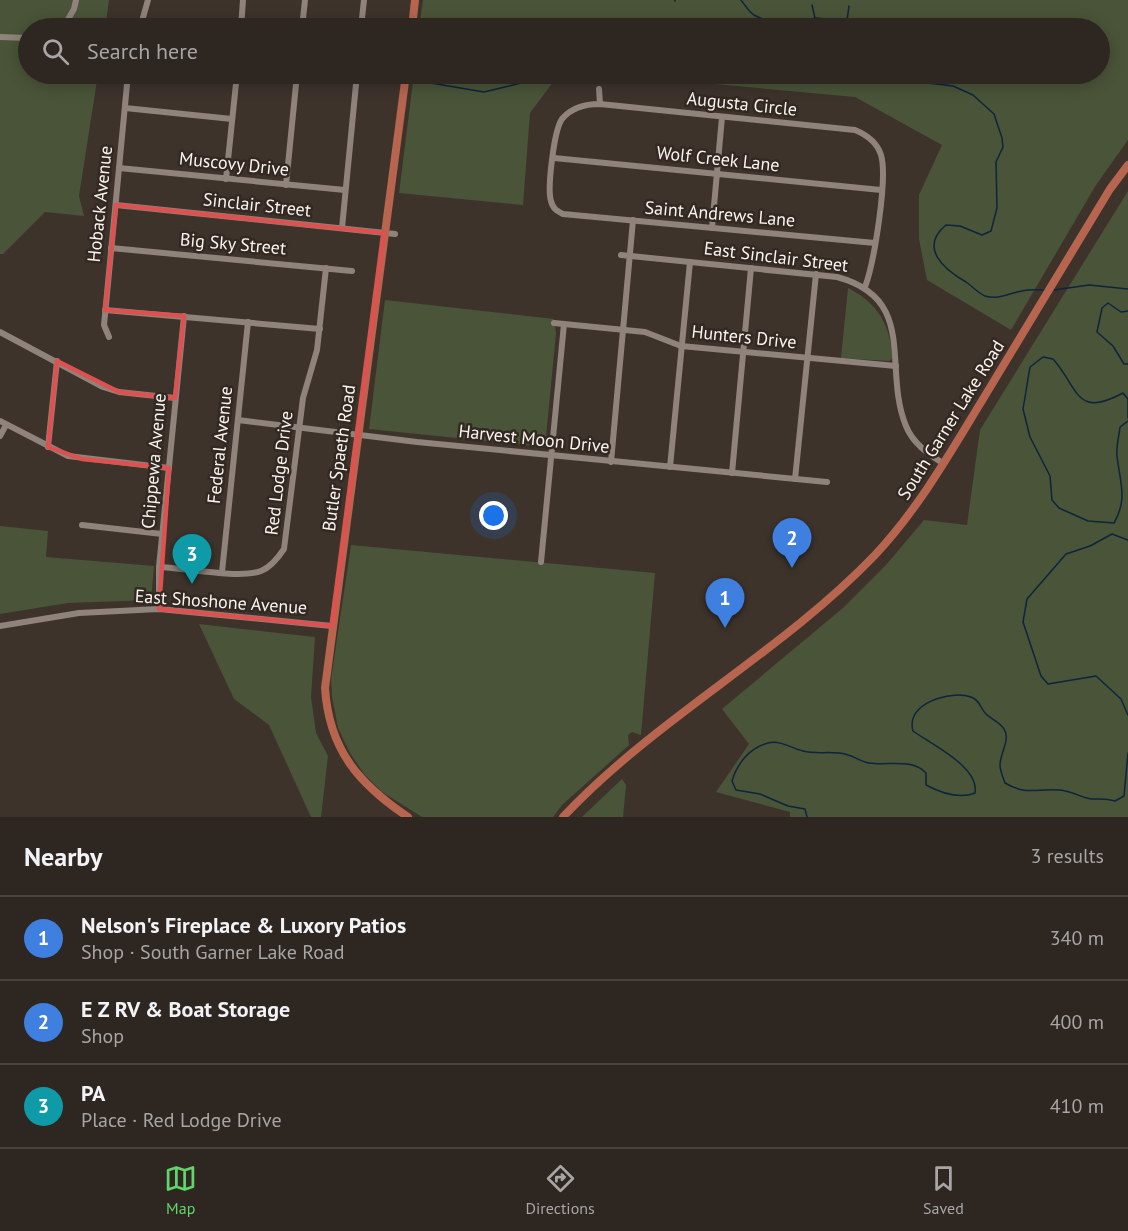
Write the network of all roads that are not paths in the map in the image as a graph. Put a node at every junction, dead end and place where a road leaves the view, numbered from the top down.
1 (76, 0) edge
2 (148, 0) edge
3 (243, 0) edge
4 (305, 0) edge
5 (364, 0) edge
6 (415, 0) edge
7 (70, 18) edge
8 (143, 18) edge
9 (242, 18) edge
10 (303, 18) edge
11 (362, 18) edge
12 (413, 18) edge
13 (0, 37) edge
14 (18, 38) edge
15 (127, 84) edge
16 (236, 84) edge
17 (296, 84) edge
18 (355, 84) edge
19 (404, 84) edge
20 (598, 89) dead end
21 (600, 104) junction
22 (125, 108) junction
23 (722, 117) junction
24 (232, 119) junction
25 (554, 158) junction
26 (1128, 165) edge
27 (119, 168) junction
28 (717, 174) junction
29 (226, 179) junction
30 (286, 184) junction
31 (345, 190) junction
32 (880, 190) junction
33 (116, 206) junction
34 (563, 214) joint
35 (633, 220) junction
36 (342, 228) junction
37 (712, 228) junction
38 (384, 232) junction
39 (395, 234) dead end
40 (875, 243) junction
41 (111, 248) junction
42 (621, 255) dead end
43 (630, 256) junction
44 (690, 262) junction
45 (326, 268) junction
46 (751, 268) junction
47 (352, 271) dead end
48 (816, 274) junction
49 (865, 287) junction
50 (105, 310) junction
51 (184, 316) junction
52 (248, 322) junction
53 (554, 323) dead end
54 (564, 324) junction
55 (320, 329) junction
56 (622, 330) junction
57 (0, 332) edge
58 (109, 337) dead end
59 (681, 346) junction
60 (743, 352) junction
61 (807, 359) junction
62 (57, 361) junction
63 (896, 366) junction
64 (175, 398) junction
65 (238, 420) junction
66 (3, 423) edge
67 (300, 427) junction
68 (357, 434) junction
69 (0, 436) edge
70 (48, 447) junction
71 (551, 456) junction
72 (611, 462) junction
73 (945, 464) junction
74 (670, 467) junction
75 (169, 468) junction
76 (732, 473) junction
77 (795, 479) junction
78 (827, 482) dead end
79 (82, 525) dead end
80 (162, 534) junction
81 (541, 562) dead end
82 (159, 567) junction
83 (222, 572) junction
84 (159, 609) junction
85 (0, 626) edge
86 (332, 626) junction
87 (408, 817) edge
88 (563, 817) edge

1 - 7 street
2 - 8 street
3 - 9 street
4 - 10 street
5 - 11 street
6 - 12 main road
13 - 14 street
15 - 22 street, Hoback Avenue
16 - 24 street
17 - 30 street
18 - 31 street
19 - 38 main road, Butler Spaeth Road
20 - 21 street
21 - 23 street, Augusta Circle
21 - 25 street, Augusta Circle
22 - 24 street
22 - 27 street, Hoback Avenue
23 - 28 street
23 - 32 street, Augusta Circle
24 - 29 street
25 - 28 street, Wolf Creek Lane
25 - 34 street, Augusta Circle
26 - 73 main road, South Garner Lake Road
27 - 29 street, Muscovy Drive
27 - 33 street, Hoback Avenue
28 - 32 street, Wolf Creek Lane
28 - 37 street
29 - 30 street, Muscovy Drive
30 - 31 street, Muscovy Drive
31 - 36 street
32 - 40 street, Augusta Circle
33 - 36 street, Sinclair Street
33 - 41 street, Hoback Avenue
34 - 35 street, Saint Andrews Lane
35 - 37 street, Saint Andrews Lane
35 - 43 street
36 - 38 street, Sinclair Street
37 - 40 street, Saint Andrews Lane
38 - 39 street, Sinclair Street
38 - 68 main road, Butler Spaeth Road
40 - 49 street, Augusta Circle
41 - 45 street, Big Sky Street
41 - 50 street, Hoback Avenue
42 - 43 street, East Sinclair Street
43 - 44 street, East Sinclair Street
43 - 56 street
44 - 46 street, East Sinclair Street
44 - 59 street
45 - 47 street, Big Sky Street
45 - 55 street, Red Lodge Drive
46 - 48 street, East Sinclair Street
46 - 60 street
48 - 49 street, East Sinclair Street
48 - 61 street
49 - 63 street, East Sinclair Street
50 - 51 street
50 - 58 street, Hoback Avenue
51 - 52 street
51 - 64 street, Chippewa Avenue
52 - 55 street
52 - 65 street, Federal Avenue
53 - 54 street, Hunters Drive
54 - 56 street, Hunters Drive
54 - 71 street
55 - 67 street, Red Lodge Drive
56 - 59 street, Hunters Drive
56 - 72 street
57 - 62 street
59 - 60 street, Hunters Drive
59 - 74 street
60 - 61 street, Hunters Drive
60 - 76 street
61 - 63 street, Hunters Drive
61 - 77 street
62 - 64 street
62 - 70 street
63 - 73 street, East Sinclair Street
64 - 75 street, Chippewa Avenue
65 - 67 street, Harvest Moon Drive
65 - 83 street, Federal Avenue
66 - 69 street
66 - 70 street
67 - 68 street, Harvest Moon Drive
67 - 83 street, Red Lodge Drive
68 - 71 street, Harvest Moon Drive
68 - 86 main road, Butler Spaeth Road
70 - 75 street
71 - 72 street, Harvest Moon Drive
71 - 81 street
72 - 74 street, Harvest Moon Drive
73 - 88 main road, South Garner Lake Road
74 - 76 street, Harvest Moon Drive
75 - 80 street, Chippewa Avenue
76 - 77 street, Harvest Moon Drive
77 - 78 street, Harvest Moon Drive
79 - 80 street
80 - 82 street, Chippewa Avenue
82 - 83 street, Red Lodge Drive
82 - 84 street, Chippewa Avenue
84 - 85 street, East Shoshone Avenue
84 - 86 street, East Shoshone Avenue
86 - 87 main road, Butler Spaeth Road

